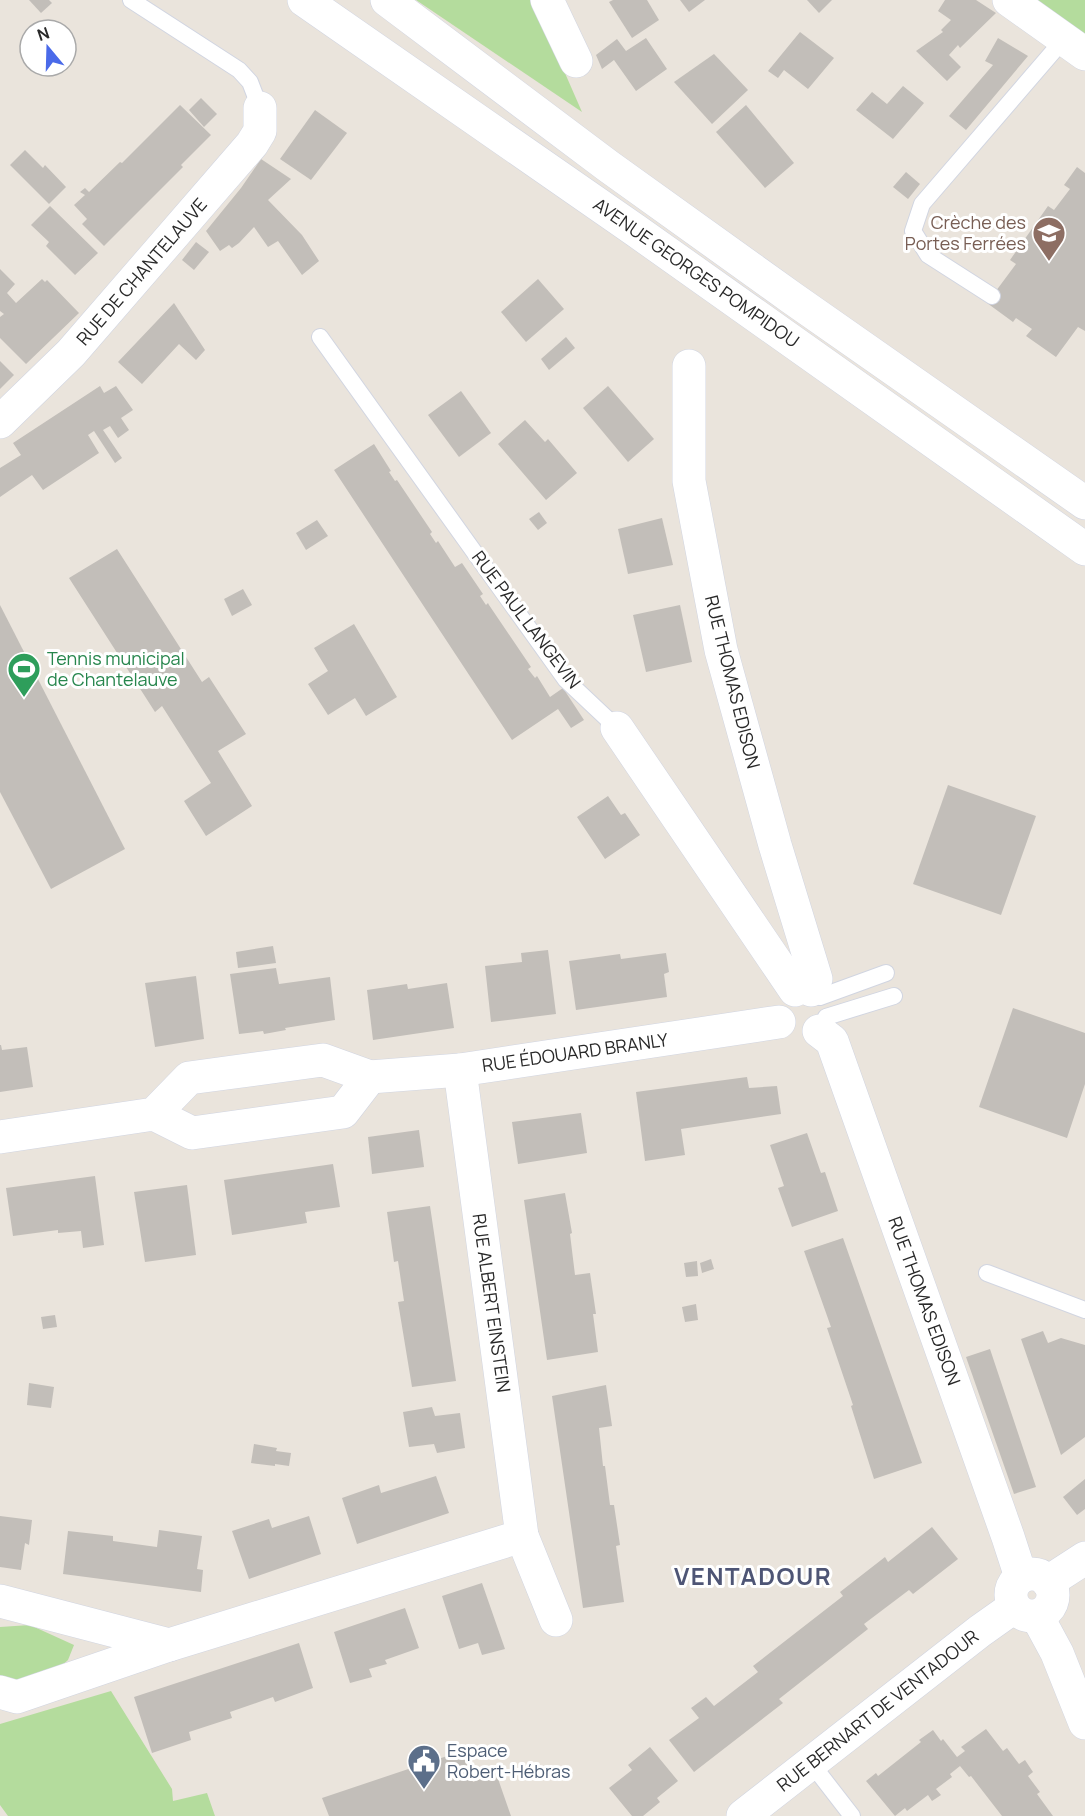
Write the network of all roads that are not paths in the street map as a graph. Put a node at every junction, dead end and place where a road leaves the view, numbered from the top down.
1 (130, 0) edge
2 (304, 0) edge
3 (387, 0) edge
4 (547, 0) edge
5 (1009, 0) edge
6 (1074, 46) edge
7 (576, 61) dead end
8 (260, 108) joint
9 (992, 296) dead end
10 (320, 337) dead end
11 (689, 366) dead end
12 (0, 422) edge
13 (1085, 503) edge
14 (1085, 549) edge
15 (617, 728) joint
16 (886, 973) dead end
17 (894, 996) dead end
18 (814, 1005) junction
19 (460, 1070) junction
20 (370, 1077) junction
21 (154, 1114) junction
22 (0, 1137) edge
23 (987, 1273) dead end
24 (1085, 1310) edge
25 (522, 1536) junction
26 (1085, 1558) edge
27 (1030, 1596) junction
28 (0, 1601) edge
29 (555, 1620) dead end
30 (169, 1645) junction
31 (0, 1692) edge
32 (1085, 1723) edge
33 (811, 1763) junction
34 (743, 1816) edge
35 (852, 1816) edge

1 - 8 lane
2 - 14 street, AVENUE GEORGES POMPIDOU
3 - 13 street, AVENUE GEORGES POMPIDOU
4 - 7 street
5 - 6 street
6 - 9 lane
8 - 12 street, RUE DE CHANTELAUVE
10 - 15 lane, RUE PAUL LANGEVIN
11 - 18 street, RUE THOMAS EDISON
15 - 18 street, RUE PAUL LANGEVIN
16 - 18 lane
17 - 18 lane
18 - 19 street, RUE ÉDOUARD BRANLY
18 - 27 street, RUE THOMAS EDISON
19 - 20 street, RUE ÉDOUARD BRANLY
19 - 25 street, RUE ALBERT EINSTEIN
20 - 21 street, RUE ÉDOUARD BRANLY
20 - 21 street
21 - 22 street
23 - 24 lane
25 - 29 street, RUE ALBERT EINSTEIN
25 - 30 street
26 - 27 street, RUE BERNART DE VENTADOUR
27 - 32 street, RUE THOMAS EDISON
27 - 33 street, RUE BERNART DE VENTADOUR
28 - 30 street
30 - 31 street
33 - 34 street, RUE BERNART DE VENTADOUR
33 - 35 lane

